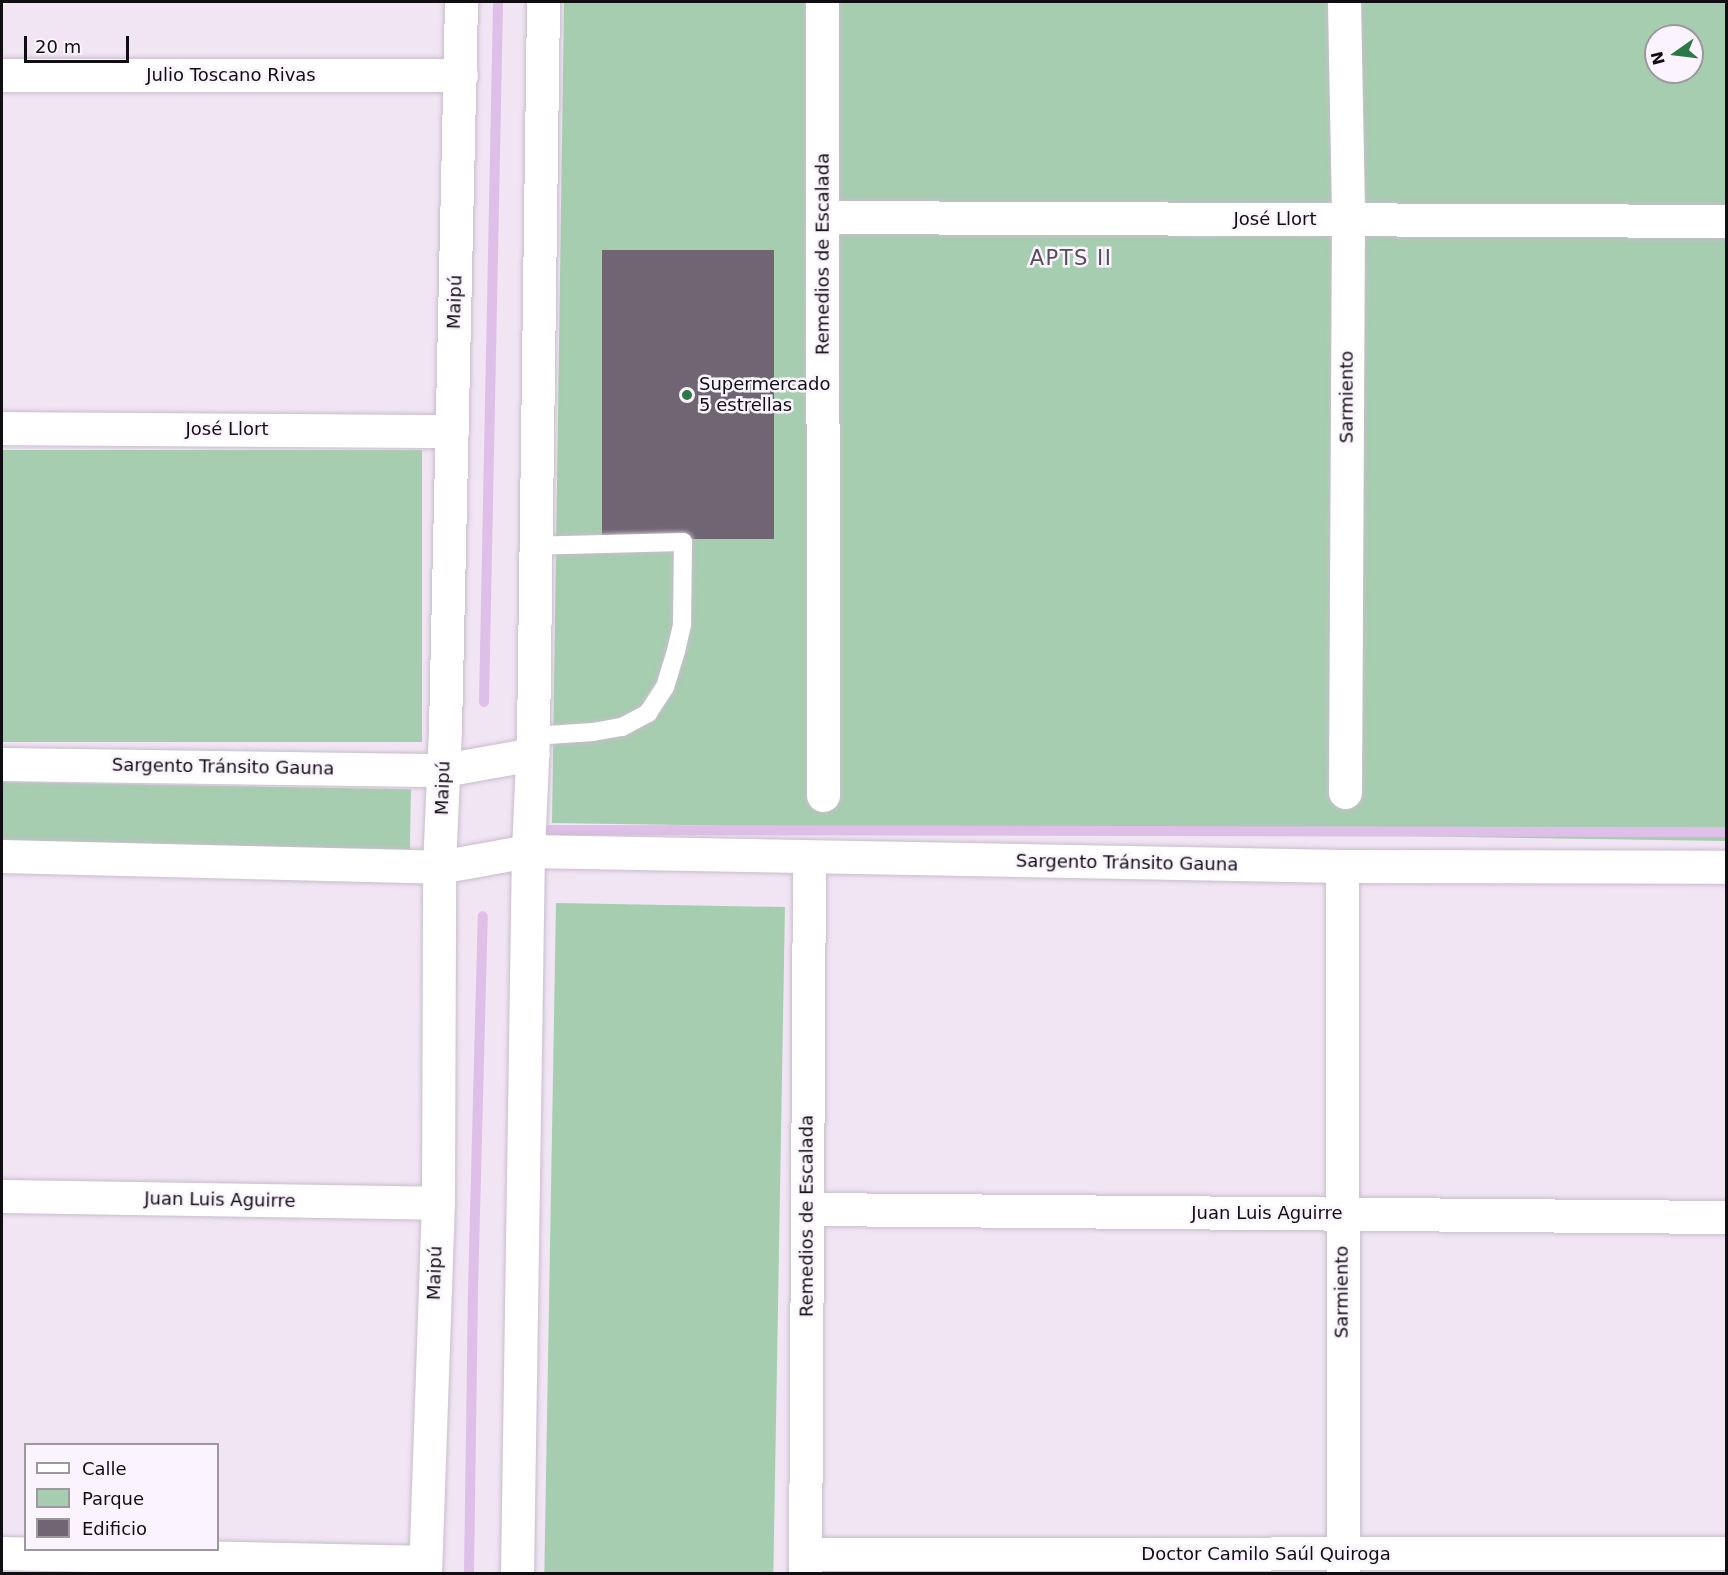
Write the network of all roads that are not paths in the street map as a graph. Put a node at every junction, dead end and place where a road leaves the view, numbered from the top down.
1 (461, 2) edge
2 (543, 2) edge
3 (822, 2) edge
4 (1344, 2) edge
5 (2, 75) edge
6 (461, 75) junction
7 (823, 217) junction
8 (1348, 219) junction
9 (1726, 221) edge
10 (2, 428) edge
11 (452, 431) junction
12 (535, 546) junction
13 (533, 745) junction
14 (2, 764) edge
15 (444, 770) junction
16 (1345, 792) dead end
17 (823, 795) dead end
18 (528, 851) junction
19 (2, 856) edge
20 (809, 858) junction
21 (1341, 866) junction
22 (439, 867) junction
23 (1726, 867) edge
24 (2, 1196) edge
25 (438, 1203) junction
26 (808, 1209) junction
27 (1342, 1214) junction
28 (1726, 1217) edge
29 (2, 1553) edge
30 (1726, 1553) edge
31 (805, 1564) edge
32 (1342, 1564) edge
33 (425, 1568) edge
34 (517, 1574) edge

1 - 6 street, Maipú
2 - 12 street
3 - 7 street, Remedios de Escalada
4 - 8 street, Sarmiento
5 - 6 street, Julio Toscano Rivas
6 - 11 street, Maipú
7 - 8 street, José Llort
7 - 17 street, Remedios de Escalada
8 - 9 street, José Llort
8 - 16 street, Sarmiento
10 - 11 street, José Llort
11 - 15 street, Maipú
12 - 13 street
12 - 13 lane
13 - 15 street, Sargento Tránsito Gauna
13 - 18 street
14 - 15 street, Sargento Tránsito Gauna
15 - 22 street, Maipú
18 - 20 street, Sargento Tránsito Gauna
18 - 22 street, Sargento Tránsito Gauna
18 - 34 street
19 - 22 street
20 - 21 street, Sargento Tránsito Gauna
20 - 26 street, Remedios de Escalada
21 - 23 street, Sargento Tránsito Gauna
21 - 27 street, Sarmiento
22 - 25 street, Maipú
24 - 25 street, Juan Luis Aguirre
25 - 33 street, Maipú
26 - 27 street, Juan Luis Aguirre
26 - 31 street, Remedios de Escalada
27 - 28 street, Juan Luis Aguirre
27 - 32 street, Sarmiento
29 - 33 street
30 - 32 street, Doctor Camilo Saúl Quiroga
31 - 32 street, Doctor Camilo Saúl Quiroga

